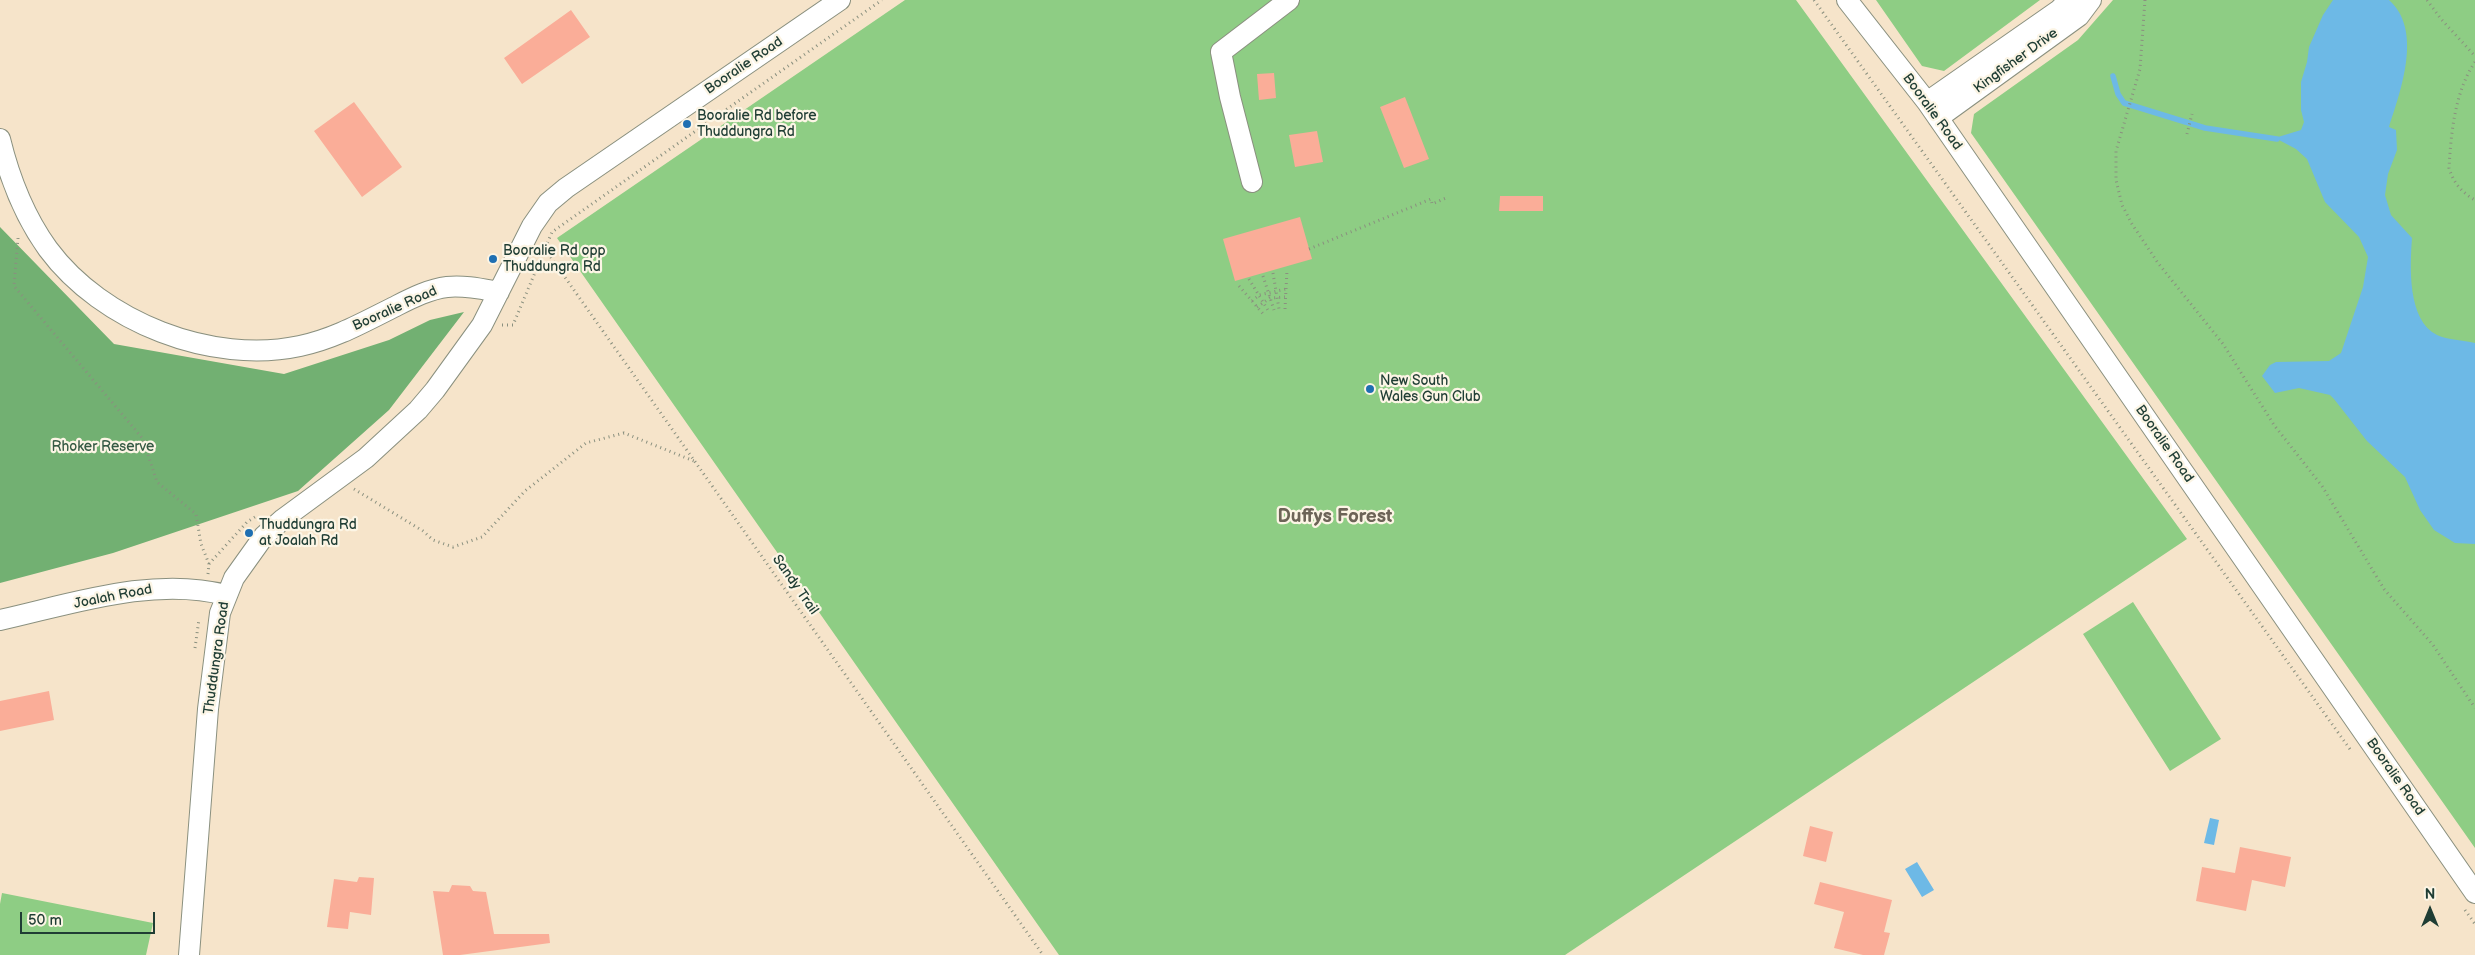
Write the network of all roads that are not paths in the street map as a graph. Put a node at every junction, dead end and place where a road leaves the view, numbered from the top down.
1 (840, 0) edge
2 (1289, 0) edge
3 (1847, 0) edge
4 (2069, 0) edge
5 (2091, 0) edge
6 (1932, 110) junction
7 (0, 139) edge
8 (1252, 182) dead end
9 (499, 292) junction
10 (226, 595) junction
11 (0, 620) edge
12 (2469, 900) edge
13 (189, 955) edge

1 - 9 street, Booralie Road
2 - 8 street
3 - 6 street, Booralie Road
4 - 6 street, Kingfisher Drive
5 - 6 street, Kingfisher Drive
6 - 12 street, Booralie Road
7 - 9 street, Booralie Road
9 - 10 street, Thuddungra Road
10 - 11 street, Joalah Road
10 - 13 street, Thuddungra Road

